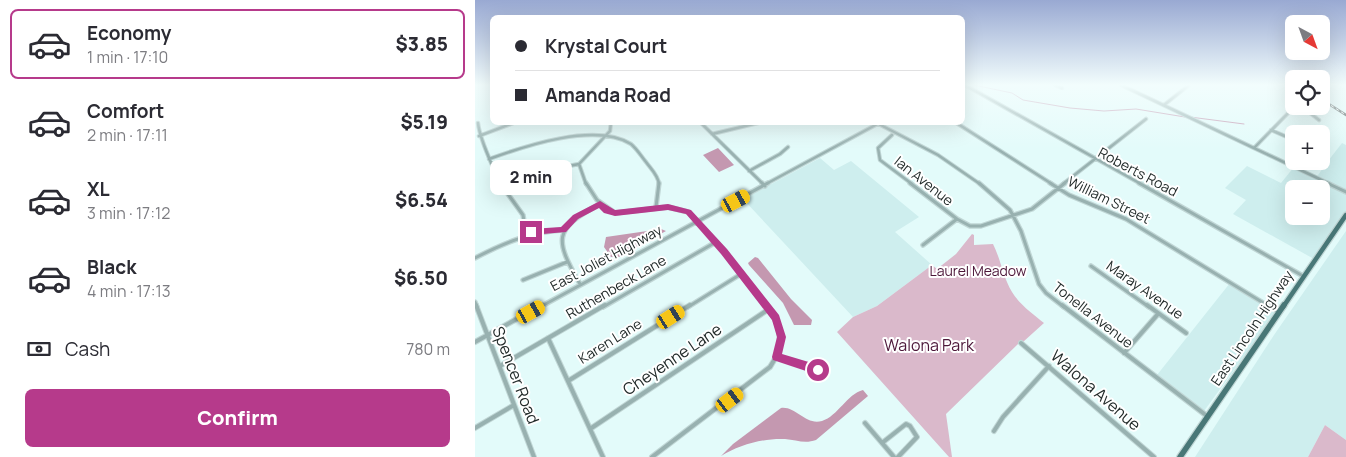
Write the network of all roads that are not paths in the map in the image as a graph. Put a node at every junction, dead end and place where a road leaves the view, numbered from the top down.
1 (1003, 106) edge
2 (1167, 106) edge
3 (1286, 115) edge
4 (1313, 115) edge
5 (1146, 119) dead end
6 (1319, 120) dead end
7 (478, 123) dead end
8 (508, 125) edge
9 (610, 125) edge
10 (703, 125) edge
11 (747, 125) edge
12 (874, 125) edge
13 (880, 125) edge
14 (960, 125) edge
15 (1271, 130) junction
16 (712, 134) junction
17 (892, 135) junction
18 (479, 136) junction
19 (1285, 136) edge
20 (604, 138) junction
21 (788, 147) dead end
22 (1254, 148) junction
23 (489, 159) junction
24 (1095, 160) junction
25 (579, 164) junction
26 (749, 171) junction
27 (500, 184) junction
28 (765, 186) junction
29 (1059, 189) junction
30 (1346, 192) edge
31 (600, 204) junction
32 (657, 207) junction
33 (1346, 215) edge
34 (1014, 216) junction
35 (957, 219) junction
36 (699, 221) junction
37 (563, 230) junction
38 (526, 234) junction
39 (717, 242) junction
40 (923, 245) dead end
41 (475, 258) edge
42 (567, 262) junction
43 (1091, 266) dead end
44 (741, 274) junction
45 (1303, 276) junction
46 (523, 280) dead end
47 (580, 284) junction
48 (475, 302) edge
49 (769, 309) junction
50 (1279, 312) junction
51 (1158, 314) junction
52 (1186, 333) dead end
53 (488, 335) junction
54 (548, 338) junction
55 (475, 342) edge
56 (1021, 343) dead end
57 (1124, 353) junction
58 (777, 357) junction
59 (500, 366) junction
60 (1049, 366) junction
61 (818, 370) dead end
62 (568, 381) junction
63 (514, 404) junction
64 (1207, 416) junction
65 (865, 422) dead end
66 (475, 428) edge
67 (590, 429) junction
68 (994, 430) dead end
69 (882, 443) junction
70 (534, 457) edge
71 (603, 457) edge
72 (652, 457) edge
73 (896, 457) edge
74 (1154, 457) edge
75 (1180, 457) edge

1 - 24 street, Roberts Road
2 - 22 street
3 - 15 street
4 - 6 street
5 - 24 street
7 - 18 street
8 - 18 street
9 - 20 street
10 - 16 street
11 - 16 street
12 - 28 street, East Joliet Highway
13 - 17 street, Tonella Avenue
14 - 29 street, William Street
15 - 19 street
15 - 22 street
16 - 26 street
17 - 34 street, Tonella Avenue
17 - 35 street, Ian Avenue
18 - 23 street
20 - 23 street
20 - 25 street
20 - 32 street
21 - 26 street
22 - 30 street
23 - 27 street
24 - 29 street
24 - 45 street, Roberts Road
25 - 27 street
25 - 31 street
26 - 28 street
27 - 38 street
28 - 36 street, East Joliet Highway
29 - 34 street
29 - 50 street, William Street
31 - 32 street
31 - 37 street
32 - 36 street
33 - 45 main road, East Lincoln Highway
34 - 35 street
34 - 57 street, Tonella Avenue
35 - 40 street
36 - 39 street
36 - 47 street, East Joliet Highway
37 - 38 street
37 - 42 street
38 - 41 street
39 - 44 street
39 - 54 street, Ruthenbeck Lane
42 - 46 street
42 - 47 street
43 - 51 street, Maray Avenue
44 - 49 street
44 - 62 street, Karen Lane
45 - 50 main road, East Lincoln Highway
47 - 53 street, East Joliet Highway
48 - 53 street, Spencer Road
49 - 58 street
49 - 67 street, Cheyenne Lane
50 - 64 main road, East Lincoln Highway
51 - 52 street, Maray Avenue
51 - 57 street
53 - 55 street, East Joliet Highway
53 - 59 street, Spencer Road
54 - 59 street, Ruthenbeck Lane
54 - 62 street
56 - 60 street, Walona Avenue
57 - 64 street, Tonella Avenue
58 - 61 street
58 - 72 street
59 - 63 street, Spencer Road
60 - 68 street
60 - 74 street, Walona Avenue
62 - 67 street
63 - 66 street
63 - 70 street, Spencer Road
64 - 75 main road, East Lincoln Highway
65 - 69 street
67 - 71 street
69 - 73 street
69 - 73 street

